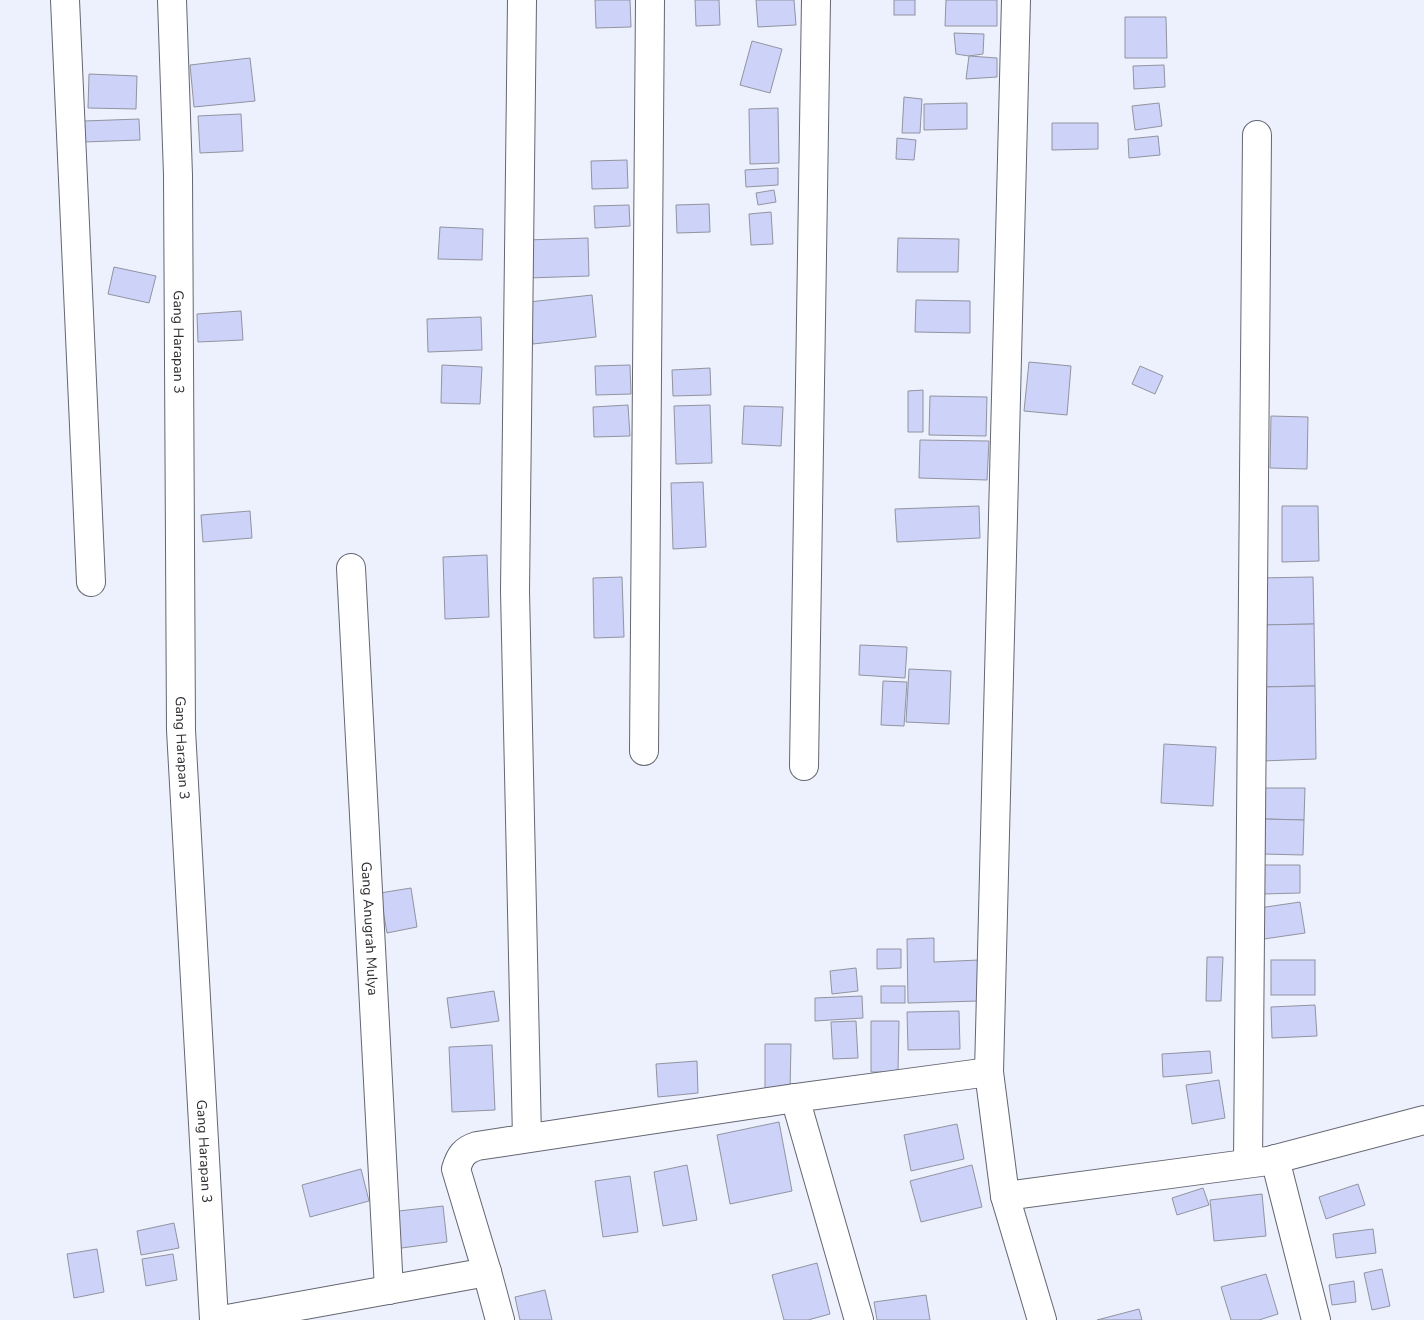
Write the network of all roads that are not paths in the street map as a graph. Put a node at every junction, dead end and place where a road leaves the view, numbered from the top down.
1 (66, 0) edge
2 (172, 0) edge
3 (522, 0) edge
4 (650, 0) edge
5 (816, 0) edge
6 (1016, 0) edge
7 (1257, 135) dead end
8 (351, 568) dead end
9 (91, 582) dead end
10 (644, 751) dead end
11 (804, 766) dead end
12 (990, 1072) junction
13 (795, 1098) junction
14 (1424, 1120) edge
15 (527, 1138) junction
16 (1275, 1159) junction
17 (1248, 1162) junction
18 (1005, 1196) junction
19 (487, 1272) junction
20 (389, 1290) junction
21 (214, 1320) edge
22 (222, 1320) edge
23 (500, 1320) edge
24 (859, 1320) edge
25 (1042, 1320) edge
26 (1316, 1320) edge

1 - 9 street
2 - 21 street, Gang Harapan 3
3 - 15 street
4 - 10 street
5 - 11 street
6 - 12 street
7 - 17 street
8 - 20 street, Gang Anugrah Mulya
12 - 13 street
12 - 18 street
13 - 15 street
13 - 24 street
14 - 16 street
15 - 19 street
16 - 17 street
16 - 26 street
17 - 18 street
18 - 25 street
19 - 20 street
19 - 23 street
20 - 22 street

